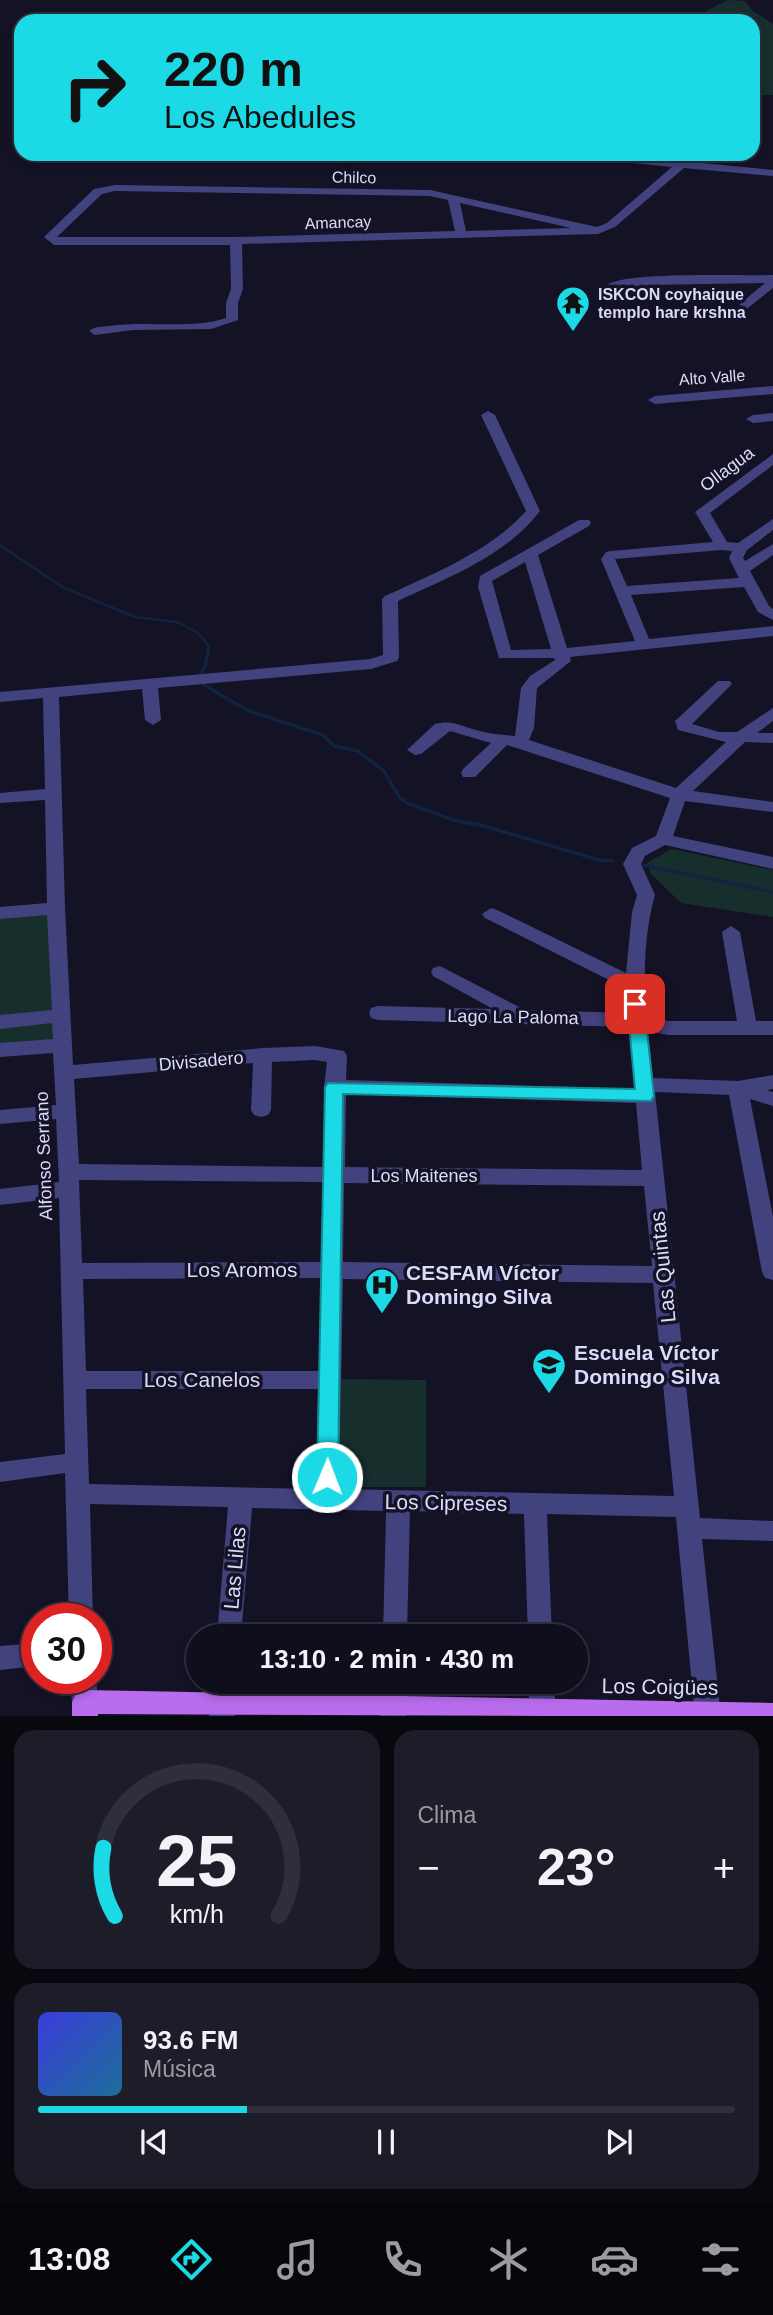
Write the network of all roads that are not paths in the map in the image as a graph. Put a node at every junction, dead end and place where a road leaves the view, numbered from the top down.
1 (642, 161) edge
2 (680, 165) junction
3 (773, 173) edge
4 (105, 188) joint
5 (453, 197) junction
6 (598, 231) junction
7 (461, 234) junction
8 (236, 241) junction
9 (773, 281) edge
10 (613, 285) dead end
11 (744, 307) dead end
12 (95, 331) dead end
13 (773, 390) edge
14 (655, 400) dead end
15 (488, 415) dead end
16 (773, 417) edge
17 (753, 419) dead end
18 (773, 458) edge
19 (584, 523) dead end
20 (773, 523) edge
21 (722, 546) junction
22 (741, 548) junction
23 (773, 548) edge
24 (530, 554) junction
25 (744, 577) junction
26 (623, 591) junction
27 (772, 614) edge
28 (773, 631) edge
29 (644, 645) junction
30 (562, 653) junction
31 (724, 684) dead end
32 (150, 685) junction
33 (51, 693) junction
34 (0, 697) edge
35 (773, 713) edge
36 (153, 720) dead end
37 (741, 737) junction
38 (773, 738) edge
39 (512, 741) junction
40 (415, 750) dead end
41 (469, 773) dead end
42 (52, 794) junction
43 (679, 795) junction
44 (0, 798) edge
45 (773, 807) edge
46 (663, 839) junction
47 (773, 863) edge
48 (56, 908) junction
49 (0, 913) edge
50 (491, 914) dead end
51 (731, 932) dead end
52 (440, 972) dead end
53 (634, 985) junction
54 (378, 1013) dead end
55 (61, 1016) junction
56 (527, 1019) junction
57 (0, 1022) edge
58 (637, 1022) junction
59 (748, 1027) junction
60 (773, 1028) edge
61 (63, 1045) junction
62 (0, 1050) edge
63 (263, 1055) junction
64 (66, 1073) junction
65 (773, 1082) edge
66 (334, 1087) junction
67 (738, 1088) junction
68 (644, 1091) junction
69 (773, 1099) edge
70 (261, 1110) dead end
71 (67, 1111) junction
72 (0, 1118) edge
73 (333, 1176) junction
74 (653, 1178) junction
75 (70, 1181) junction
76 (0, 1197) edge
77 (768, 1211) edge
78 (71, 1270) junction
79 (331, 1270) junction
80 (773, 1272) edge
81 (664, 1275) junction
82 (75, 1380) junction
83 (329, 1380) junction
84 (77, 1462) junction
85 (0, 1472) edge
86 (78, 1494) junction
87 (241, 1499) junction
88 (327, 1501) junction
89 (398, 1502) junction
90 (536, 1504) junction
91 (689, 1517) junction
92 (773, 1531) edge
93 (81, 1603) edge
94 (230, 1624) edge
95 (395, 1624) edge
96 (540, 1624) edge
97 (21, 1656) edge
98 (0, 1658) edge
99 (394, 1694) edge
100 (541, 1694) edge
101 (84, 1699) edge
102 (224, 1701) edge
103 (393, 1712) edge
104 (542, 1714) edge
105 (708, 1715) edge
106 (773, 1715) edge

1 - 2 street
2 - 3 street
2 - 6 street
4 - 5 street, Chilco
4 - 8 street, Amancay
5 - 6 street, Chilco
5 - 7 street
6 - 7 street, Amancay
7 - 8 street, Amancay
8 - 12 street
9 - 10 street
9 - 11 street
13 - 14 street, Alto Valle
15 - 32 street
16 - 17 street
18 - 21 street, Ollagua
19 - 24 street
20 - 22 street
21 - 22 street
21 - 26 street
22 - 25 street
23 - 25 street
24 - 30 street
24 - 30 street
25 - 26 street
25 - 27 street
26 - 29 street
28 - 29 street
29 - 30 street
30 - 39 street
31 - 37 street
32 - 33 street
32 - 36 street
33 - 34 street
33 - 42 street, Alfonso Serrano
35 - 37 street
37 - 38 street
37 - 43 street
39 - 40 street
39 - 41 street
39 - 43 street
42 - 44 street
42 - 48 street, Alfonso Serrano
43 - 45 street
43 - 46 street
46 - 47 street
46 - 53 street, Las Quintas
48 - 49 street
48 - 55 street, Alfonso Serrano
50 - 53 street
51 - 59 street
52 - 56 street
53 - 58 street, Las Quintas
54 - 56 street, Lago La Paloma
55 - 57 street
55 - 61 street, Alfonso Serrano
56 - 58 street, Lago La Paloma
58 - 59 street, Lago La Paloma
58 - 68 street, Las Quintas
59 - 60 street, Lago La Paloma
61 - 62 street
61 - 64 street, Alfonso Serrano
63 - 64 street, Divisadero
63 - 66 street, Divisadero
63 - 70 street
64 - 71 street, Alfonso Serrano
65 - 67 street
66 - 68 street
66 - 73 street
67 - 68 street
67 - 69 street
67 - 77 street
68 - 74 street, Las Quintas
71 - 72 street
71 - 75 street, Alfonso Serrano
73 - 74 street, Los Maitenes
73 - 75 street, Los Maitenes
73 - 79 street
74 - 81 street, Las Quintas
75 - 76 street, Los Maitenes
75 - 78 street, Alfonso Serrano
77 - 80 street
78 - 79 street, Los Aromos
78 - 82 street, Alfonso Serrano
79 - 81 street, Los Aromos
79 - 83 street
81 - 91 street, Las Quintas
82 - 83 street, Los Canelos
82 - 84 street, Alfonso Serrano
83 - 88 street
84 - 85 street
84 - 86 street, Alfonso Serrano
86 - 87 street, Los Cipreses
86 - 93 street, Alfonso Serrano
87 - 88 street, Los Cipreses
87 - 94 street, Las Lilas
88 - 89 street, Los Cipreses
89 - 90 street, Los Cipreses
89 - 95 street
90 - 91 street, Los Cipreses
90 - 96 street
91 - 92 street, Los Cipreses
91 - 105 street, Las Quintas
97 - 98 street
99 - 103 street
100 - 104 street
101 - 102 main road, Los Coigües
102 - 103 main road, Los Coigües
103 - 104 main road, Los Coigües
104 - 105 main road, Los Coigües
105 - 106 main road, Los Coigües

